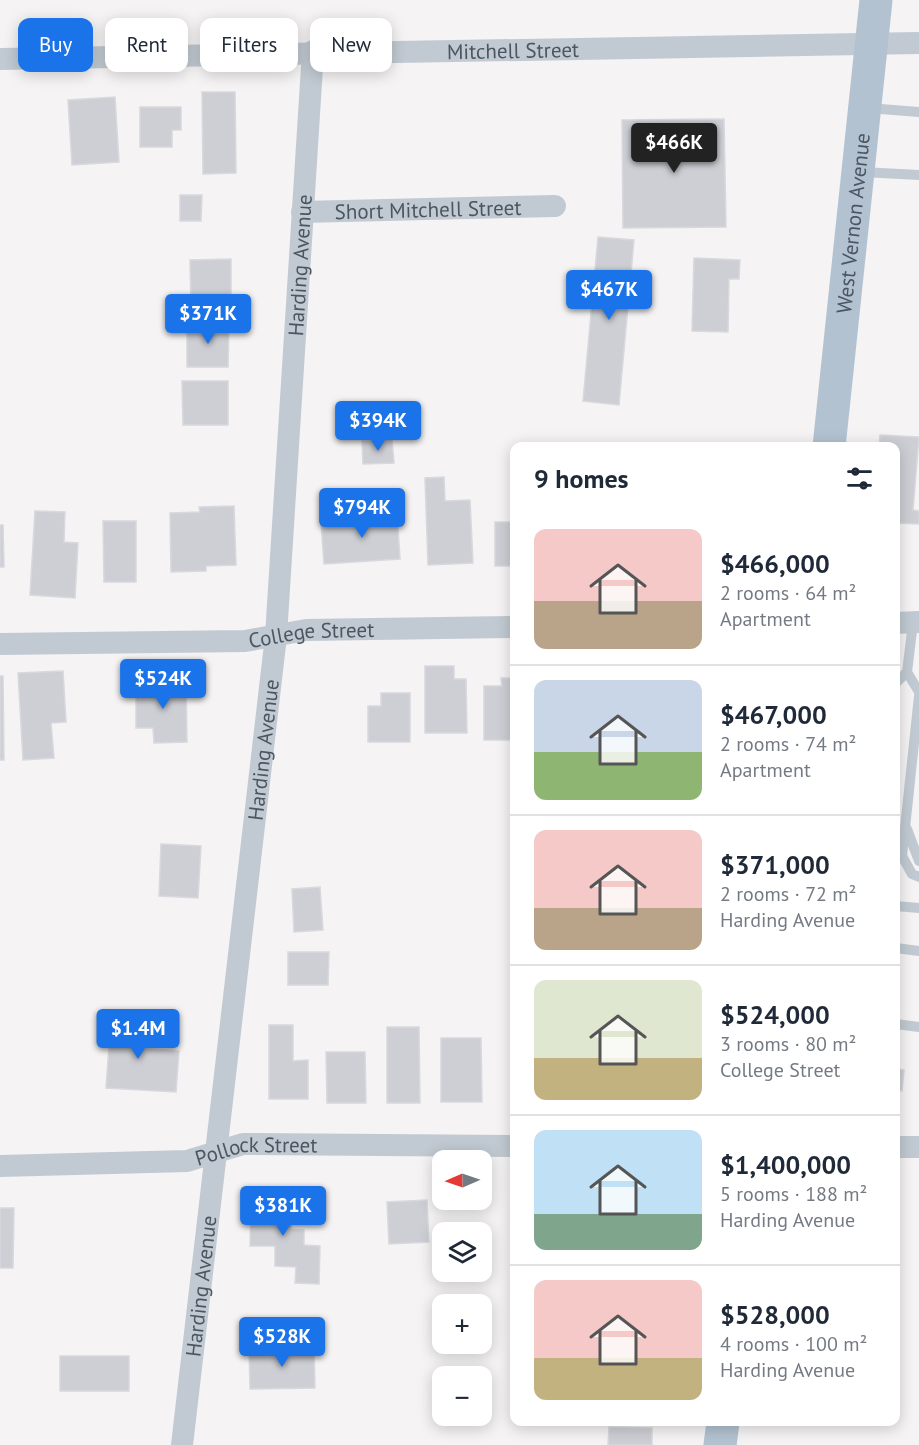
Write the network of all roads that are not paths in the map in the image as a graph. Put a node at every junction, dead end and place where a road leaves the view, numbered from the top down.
1 (876, 0) edge
2 (919, 43) edge
3 (871, 44) junction
4 (392, 50) edge
5 (310, 51) edge
6 (0, 59) edge
7 (312, 72) edge
8 (865, 108) junction
9 (919, 112) edge
10 (858, 172) junction
11 (919, 175) edge
12 (555, 206) dead end
13 (302, 212) junction
14 (830, 442) edge
15 (909, 623) edge
16 (510, 627) edge
17 (276, 636) junction
18 (0, 644) edge
19 (907, 672) junction
20 (900, 679) edge
21 (919, 694) edge
22 (905, 823) junction
23 (919, 861) edge
24 (919, 877) edge
25 (900, 906) edge
26 (919, 908) edge
27 (900, 949) edge
28 (919, 951) edge
29 (900, 1025) edge
30 (919, 1027) edge
31 (510, 1146) edge
32 (900, 1147) edge
33 (919, 1148) edge
34 (215, 1152) junction
35 (0, 1166) edge
36 (722, 1426) edge
37 (182, 1445) edge
38 (720, 1445) edge

1 - 3 main road, West Vernon Avenue
2 - 3 street, Mitchell Street
3 - 4 street, Mitchell Street
3 - 8 main road, West Vernon Avenue
5 - 6 street, Mitchell Street
7 - 13 street, Harding Avenue
8 - 9 lane
8 - 10 main road, West Vernon Avenue
10 - 11 lane
10 - 14 main road, West Vernon Avenue
12 - 13 street, Short Mitchell Street
13 - 17 street, Harding Avenue
15 - 19 lane
16 - 17 street, College Street
17 - 18 street, College Street
17 - 34 street, Harding Avenue
19 - 20 lane
19 - 21 lane
21 - 22 lane
22 - 23 lane
22 - 24 lane
25 - 26 lane
27 - 28 lane
29 - 30 lane
31 - 34 street, Pollock Street
32 - 33 street
34 - 35 street, Pollock Street
34 - 37 street, Harding Avenue
36 - 38 main road

